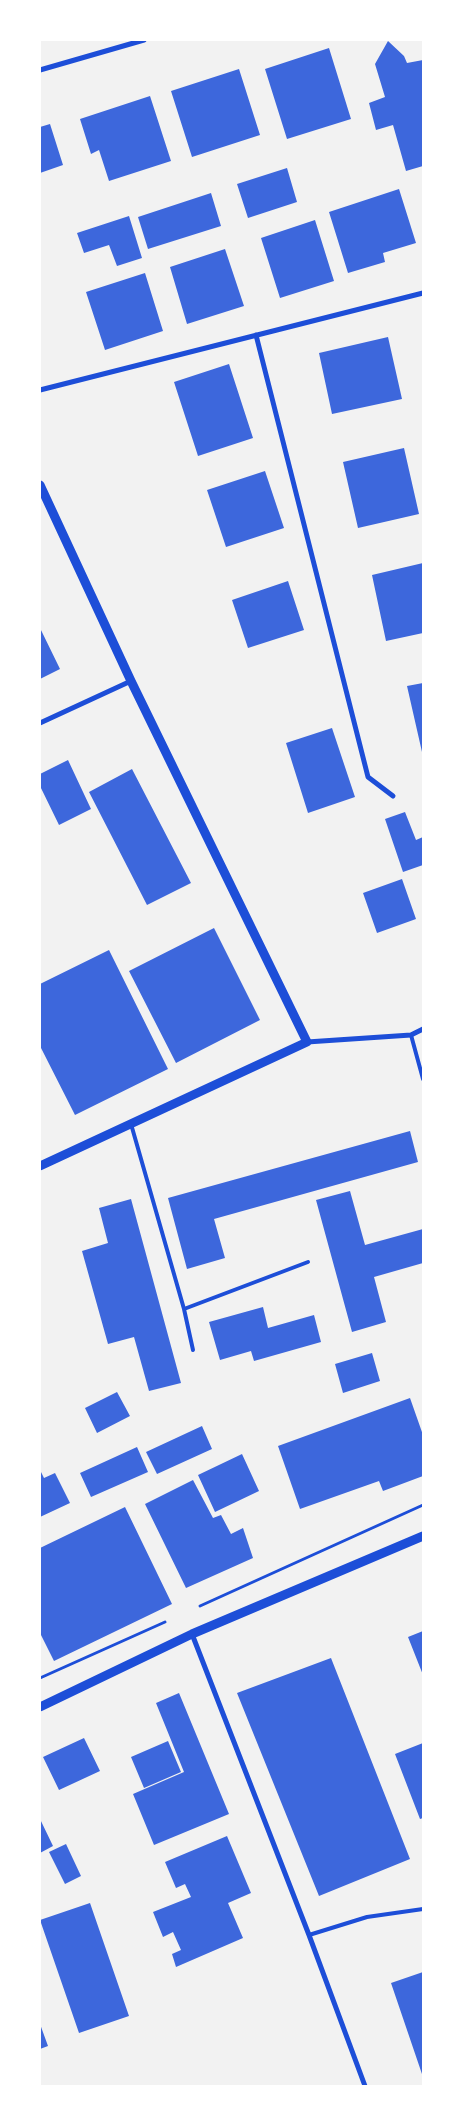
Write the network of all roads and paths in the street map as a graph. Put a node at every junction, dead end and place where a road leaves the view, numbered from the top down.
1 (144, 40) edge
2 (40, 70) edge
3 (423, 293) edge
4 (256, 335) junction
5 (40, 390) edge
6 (40, 485) edge
7 (131, 681) junction
8 (40, 723) edge
9 (393, 796) dead end
10 (423, 1029) edge
11 (411, 1035) junction
12 (307, 1042) junction
13 (423, 1079) edge
14 (131, 1124) junction
15 (40, 1166) edge
16 (308, 1262) dead end
17 (184, 1309) junction
18 (193, 1350) dead end
19 (423, 1505) edge
20 (423, 1536) edge
21 (191, 1610) dead end
22 (174, 1618) dead end
23 (192, 1634) junction
24 (40, 1678) edge
25 (40, 1707) edge
26 (423, 1909) edge
27 (309, 1935) junction
28 (365, 2086) edge

1 - 2 street
3 - 4 street
4 - 5 street
4 - 9 street
6 - 7 street
7 - 8 street
7 - 12 street
10 - 11 street
11 - 12 street
11 - 13 lane
12 - 14 street
14 - 15 street
14 - 17 lane
16 - 17 lane
17 - 18 lane
19 - 21 path
20 - 23 street
22 - 24 path
23 - 25 street
23 - 27 street
26 - 27 lane
27 - 28 street

